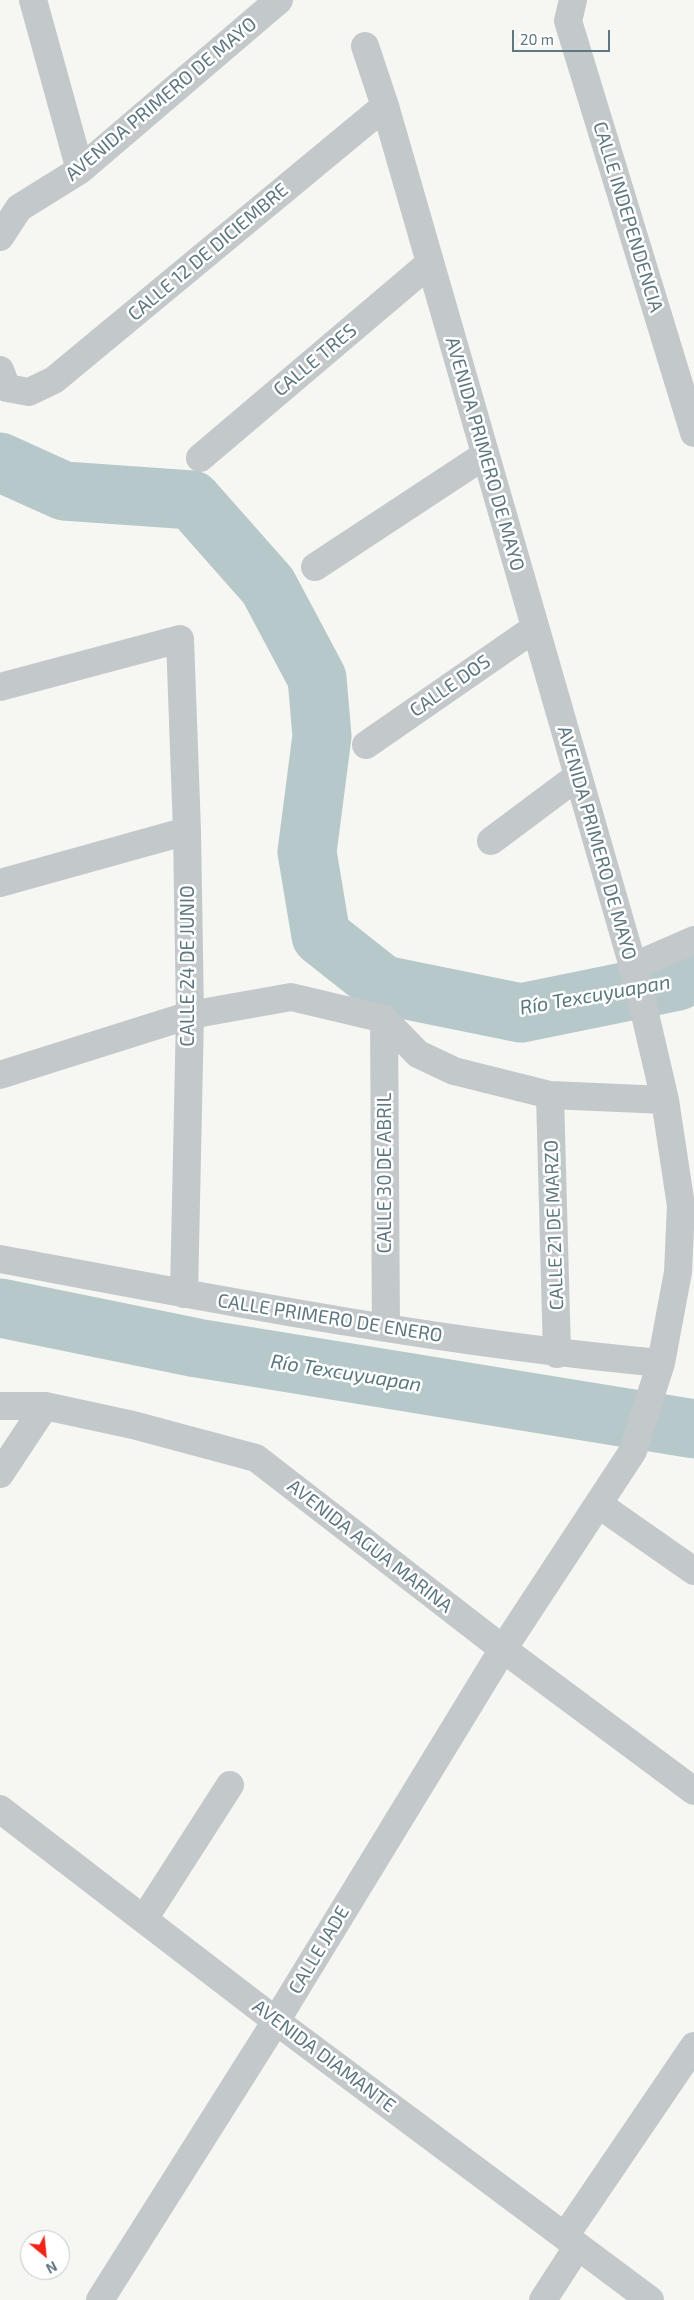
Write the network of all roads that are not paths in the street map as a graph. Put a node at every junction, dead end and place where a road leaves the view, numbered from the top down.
1 (33, 0) edge
2 (279, 0) edge
3 (572, 0) edge
4 (365, 46) dead end
5 (385, 106) junction
6 (80, 170) junction
7 (0, 237) edge
8 (430, 263) junction
9 (0, 370) edge
10 (694, 433) edge
11 (485, 455) junction
12 (200, 458) dead end
13 (315, 567) dead end
14 (535, 628) junction
15 (0, 687) edge
16 (366, 745) dead end
17 (578, 776) junction
18 (187, 831) junction
19 (491, 841) dead end
20 (0, 883) edge
21 (694, 940) edge
22 (635, 974) junction
23 (190, 1015) junction
24 (384, 1019) junction
25 (0, 1075) edge
26 (550, 1095) junction
27 (665, 1100) junction
28 (0, 1259) edge
29 (184, 1294) junction
30 (386, 1328) junction
31 (557, 1354) junction
32 (662, 1363) junction
33 (0, 1406) edge
34 (45, 1406) junction
35 (0, 1474) edge
36 (598, 1504) junction
37 (694, 1571) edge
38 (504, 1649) junction
39 (230, 1785) dead end
40 (694, 1791) edge
41 (0, 1809) edge
42 (144, 1920) junction
43 (276, 2021) junction
44 (694, 2046) edge
45 (571, 2241) junction
46 (100, 2300) edge
47 (543, 2300) edge
48 (650, 2300) edge

1 - 6 street
2 - 6 street, AVENIDA PRIMERO DE MAYO
3 - 10 street, CALLE INDEPENDENCIA
4 - 5 street, AVENIDA PRIMERO DE MAYO
5 - 8 street, AVENIDA PRIMERO DE MAYO
5 - 9 street, CALLE 12 DE DICIEMBRE
6 - 7 street, AVENIDA PRIMERO DE MAYO
8 - 11 street, AVENIDA PRIMERO DE MAYO
8 - 12 street, CALLE TRES
11 - 13 street
11 - 14 street, AVENIDA PRIMERO DE MAYO
14 - 16 street, CALLE DOS
14 - 17 street, AVENIDA PRIMERO DE MAYO
15 - 18 street, CALLE 24 DE JUNIO
17 - 19 street
17 - 22 street, AVENIDA PRIMERO DE MAYO
18 - 20 street
18 - 23 street, CALLE 24 DE JUNIO
21 - 22 street
22 - 27 street, AVENIDA PRIMERO DE MAYO
23 - 24 street
23 - 25 street
23 - 29 street, CALLE 24 DE JUNIO
24 - 26 street
24 - 30 street, CALLE 30 DE ABRIL
26 - 27 street
26 - 31 street, CALLE 21 DE MARZO
27 - 32 street, AVENIDA PRIMERO DE MAYO
28 - 29 street, CALLE PRIMERO DE ENERO
29 - 30 street, CALLE PRIMERO DE ENERO
30 - 31 street, CALLE PRIMERO DE ENERO
31 - 32 street, CALLE PRIMERO DE ENERO
32 - 36 street, AVENIDA PRIMERO DE MAYO
33 - 34 street, AVENIDA AGUA MARINA
34 - 35 street
34 - 38 street, AVENIDA AGUA MARINA
36 - 37 street
36 - 38 street, AVENIDA PRIMERO DE MAYO
38 - 40 street, AVENIDA AGUA MARINA
38 - 43 street, CALLE JADE
39 - 42 street
41 - 42 street, AVENIDA DIAMANTE
42 - 43 street, AVENIDA DIAMANTE
43 - 45 street, AVENIDA DIAMANTE
43 - 46 street, CALLE JADE
44 - 45 street
45 - 47 street
45 - 48 street, AVENIDA DIAMANTE

